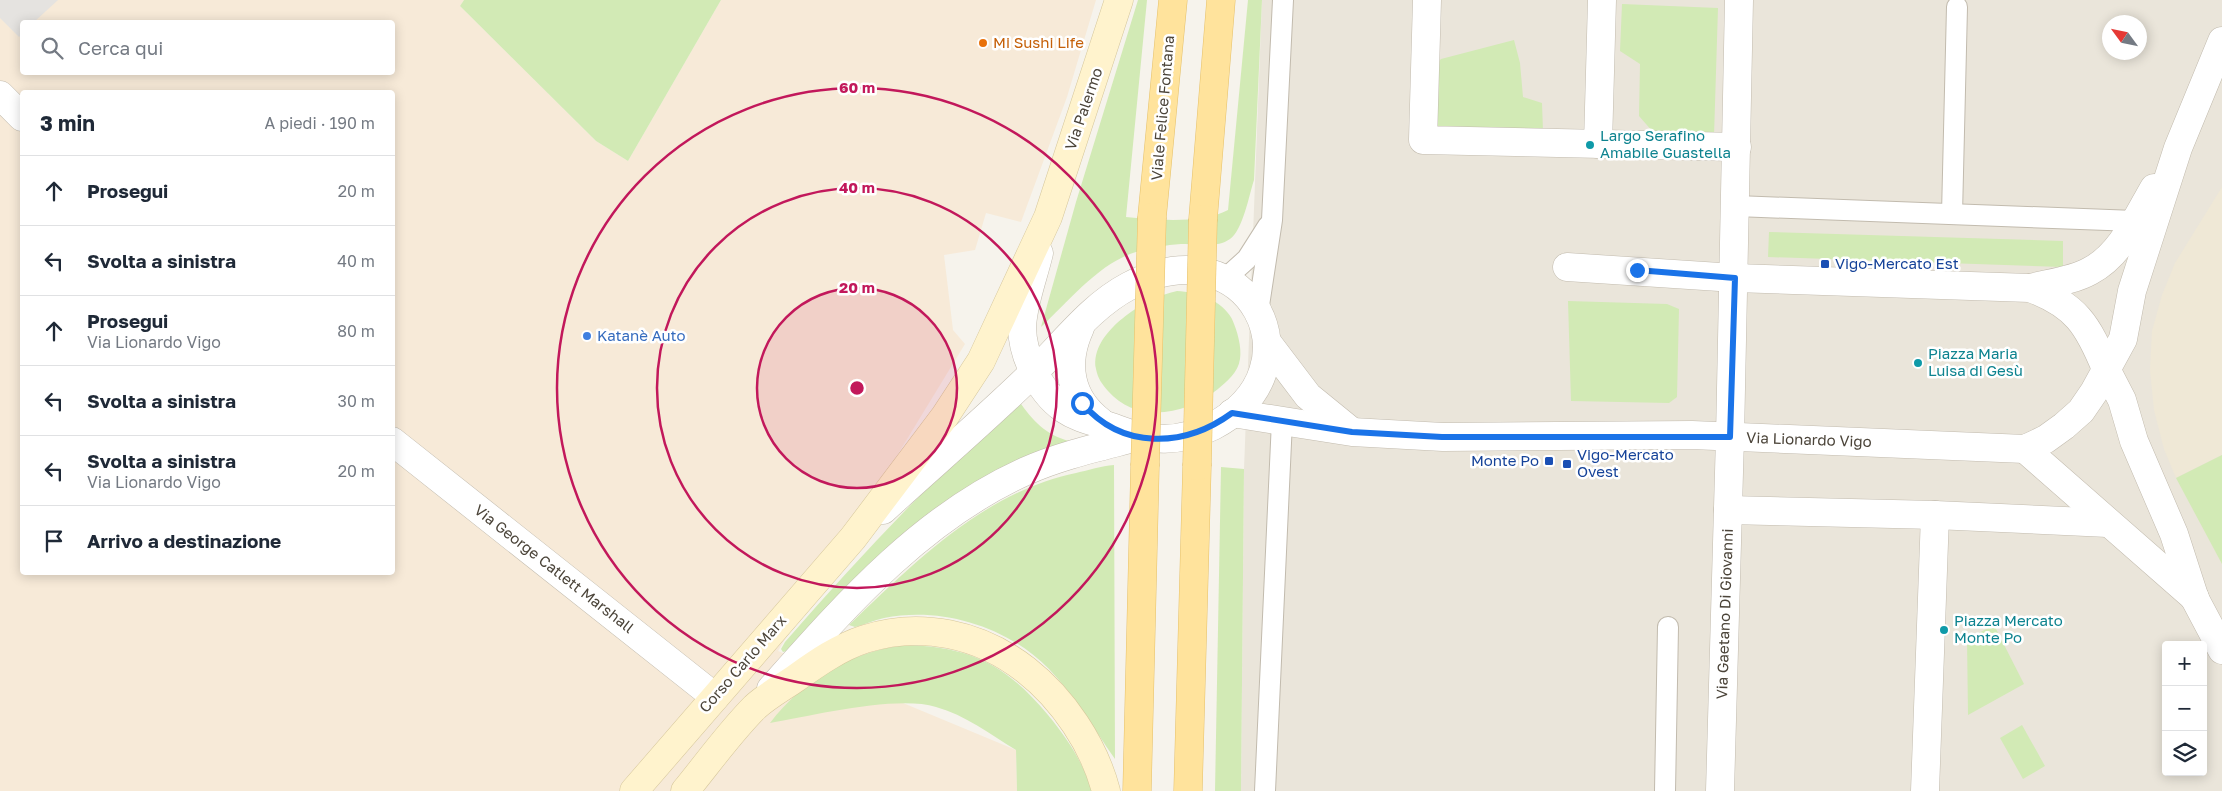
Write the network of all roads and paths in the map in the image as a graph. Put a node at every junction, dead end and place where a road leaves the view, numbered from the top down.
1 (1119, 0) edge
2 (1173, 0) edge
3 (1221, 0) edge
4 (1283, 0) edge
5 (1427, 0) edge
6 (1602, 0) edge
7 (1739, 0) edge
8 (1957, 7) dead end
9 (2222, 41) edge
10 (0, 95) edge
11 (20, 115) edge
12 (1598, 144) junction
13 (1737, 147) junction
14 (2178, 148) junction
15 (1736, 206) junction
16 (1952, 214) junction
17 (1048, 217) junction
18 (1272, 220) junction
19 (2135, 221) junction
20 (1567, 267) dead end
21 (1226, 278) junction
22 (1735, 278) junction
23 (2030, 288) junction
24 (1258, 312) junction
25 (1091, 315) junction
26 (1266, 342) junction
27 (2106, 369) junction
28 (1034, 373) junction
29 (1232, 413) junction
30 (1282, 421) junction
31 (1105, 424) junction
32 (1352, 432) junction
33 (1138, 437) junction
34 (1730, 437) junction
35 (395, 443) edge
36 (2026, 448) junction
37 (1728, 510) junction
38 (1935, 515) junction
39 (2108, 523) junction
40 (853, 538) junction
41 (2195, 599) junction
42 (1668, 627) dead end
43 (2222, 650) edge
44 (715, 697) junction
45 (756, 706) junction
46 (634, 791) edge
47 (685, 791) edge
48 (1106, 791) edge
49 (1137, 791) edge
50 (1188, 791) edge
51 (1265, 791) edge
52 (1665, 791) edge
53 (1720, 791) edge
54 (1925, 791) edge

1 - 17 main road, Via Palermo
2 - 49 main road, Viale Felice Fontana, bridge
3 - 50 main road, bridge
4 - 18 lane
5 - 12 street
6 - 12 street
7 - 13 street, Via Gaetano Di Giovanni
8 - 16 lane
9 - 14 street
10 - 11 street
12 - 13 street
13 - 15 street, Via Gaetano Di Giovanni
14 - 19 street
14 - 27 street
15 - 16 lane
15 - 22 street, Via Gaetano Di Giovanni
16 - 19 lane
17 - 28 street
17 - 40 main road, Via Palermo
18 - 21 lane
18 - 24 lane
19 - 23 street
20 - 22 street
21 - 24 street
21 - 25 street
22 - 23 street
22 - 34 street, Via Gaetano Di Giovanni
23 - 27 street
24 - 26 street
25 - 28 street
25 - 31 street
26 - 29 street
26 - 32 street
27 - 36 street
27 - 41 street
28 - 31 street
28 - 40 street
29 - 30 street, Via Lionardo Vigo
29 - 33 street
30 - 32 street, Via Lionardo Vigo
30 - 51 lane
31 - 33 street
32 - 34 street, Via Lionardo Vigo
33 - 45 street
34 - 36 street, Via Lionardo Vigo
34 - 37 street, Via Gaetano Di Giovanni
35 - 44 street, Via George Catlett Marshall
36 - 39 street
37 - 38 street
37 - 53 street, Via Gaetano Di Giovanni
38 - 39 street
38 - 54 street
39 - 41 street
40 - 44 main road, Corso Carlo Marx
41 - 43 street
42 - 52 lane
44 - 46 main road, Corso Carlo Marx
45 - 47 main road
45 - 48 main road

